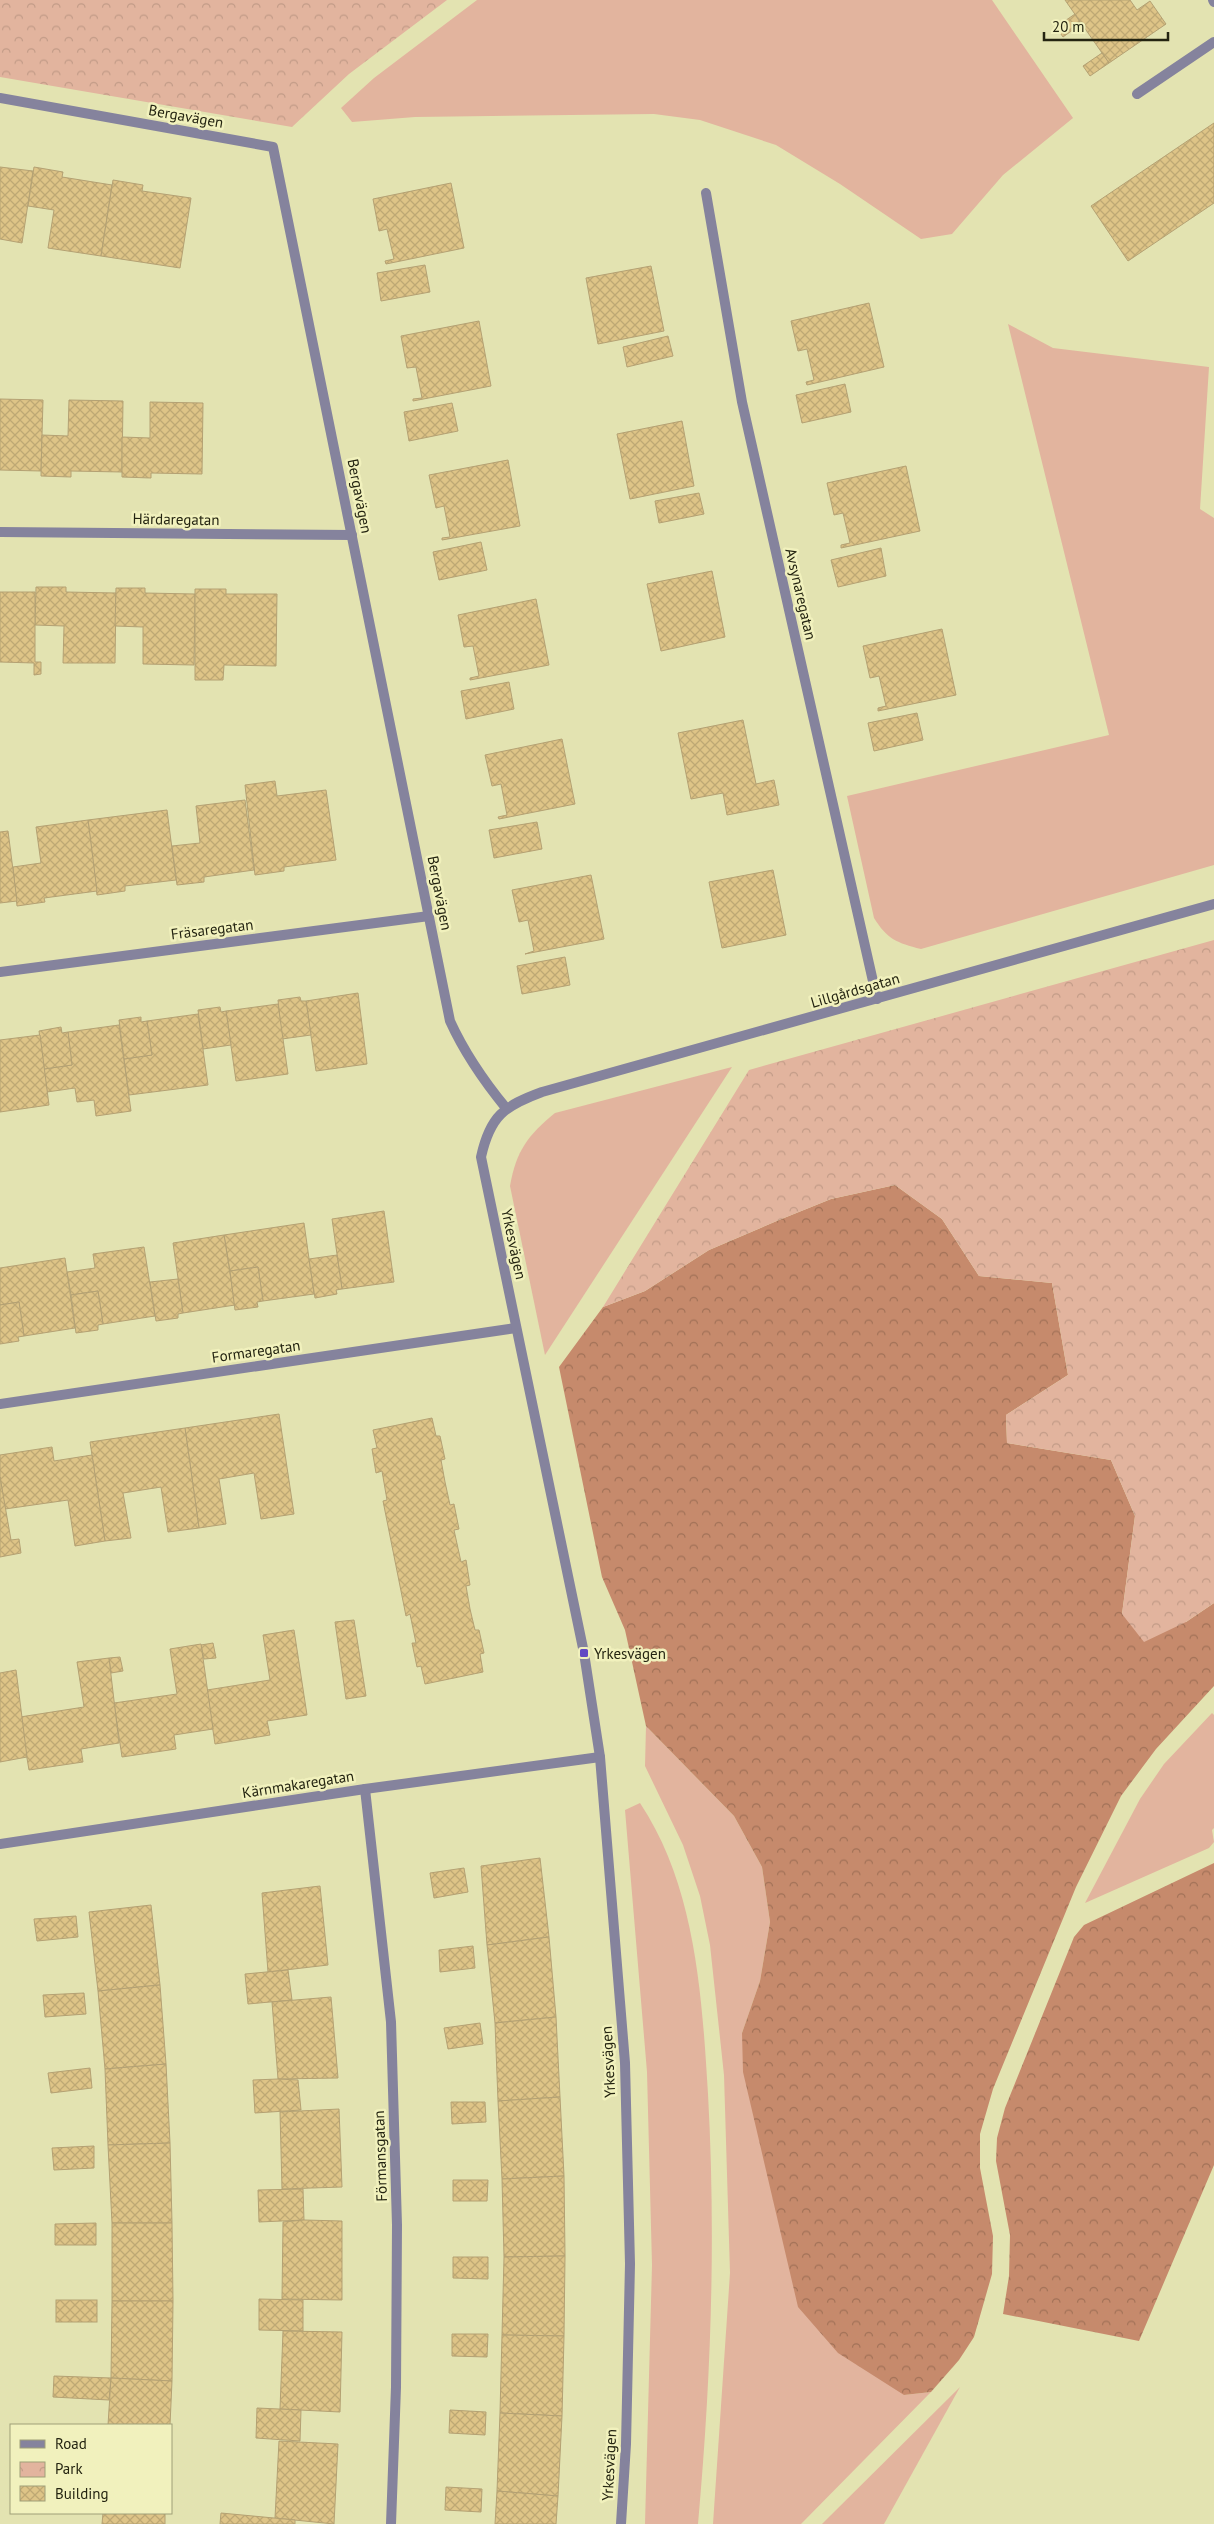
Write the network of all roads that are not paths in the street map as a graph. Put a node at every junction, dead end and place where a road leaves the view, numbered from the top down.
1 (1214, 42) edge
2 (1136, 94) dead end
3 (0, 98) edge
4 (706, 193) dead end
5 (0, 532) edge
6 (352, 536) junction
7 (1214, 904) edge
8 (429, 916) junction
9 (0, 972) edge
10 (877, 999) junction
11 (506, 1108) junction
12 (516, 1328) junction
13 (0, 1404) edge
14 (600, 1757) junction
15 (365, 1789) junction
16 (0, 1844) edge
17 (390, 2524) edge
18 (621, 2524) edge

1 - 2 street
3 - 6 street, Bergavägen
4 - 10 street, Avsynaregatan
5 - 6 street, Härdaregatan
6 - 8 street, Bergavägen
7 - 10 street, Lillgårdsgatan
8 - 9 street, Fräsaregatan
8 - 11 street, Bergavägen
10 - 11 street, Lillgårdsgatan
11 - 12 street, Yrkesvägen
12 - 13 street, Formaregatan
12 - 14 street, Yrkesvägen
14 - 15 street, Kärnmakaregatan
14 - 18 street, Yrkesvägen
15 - 16 street, Kärnmakaregatan
15 - 17 street, Förmansgatan

